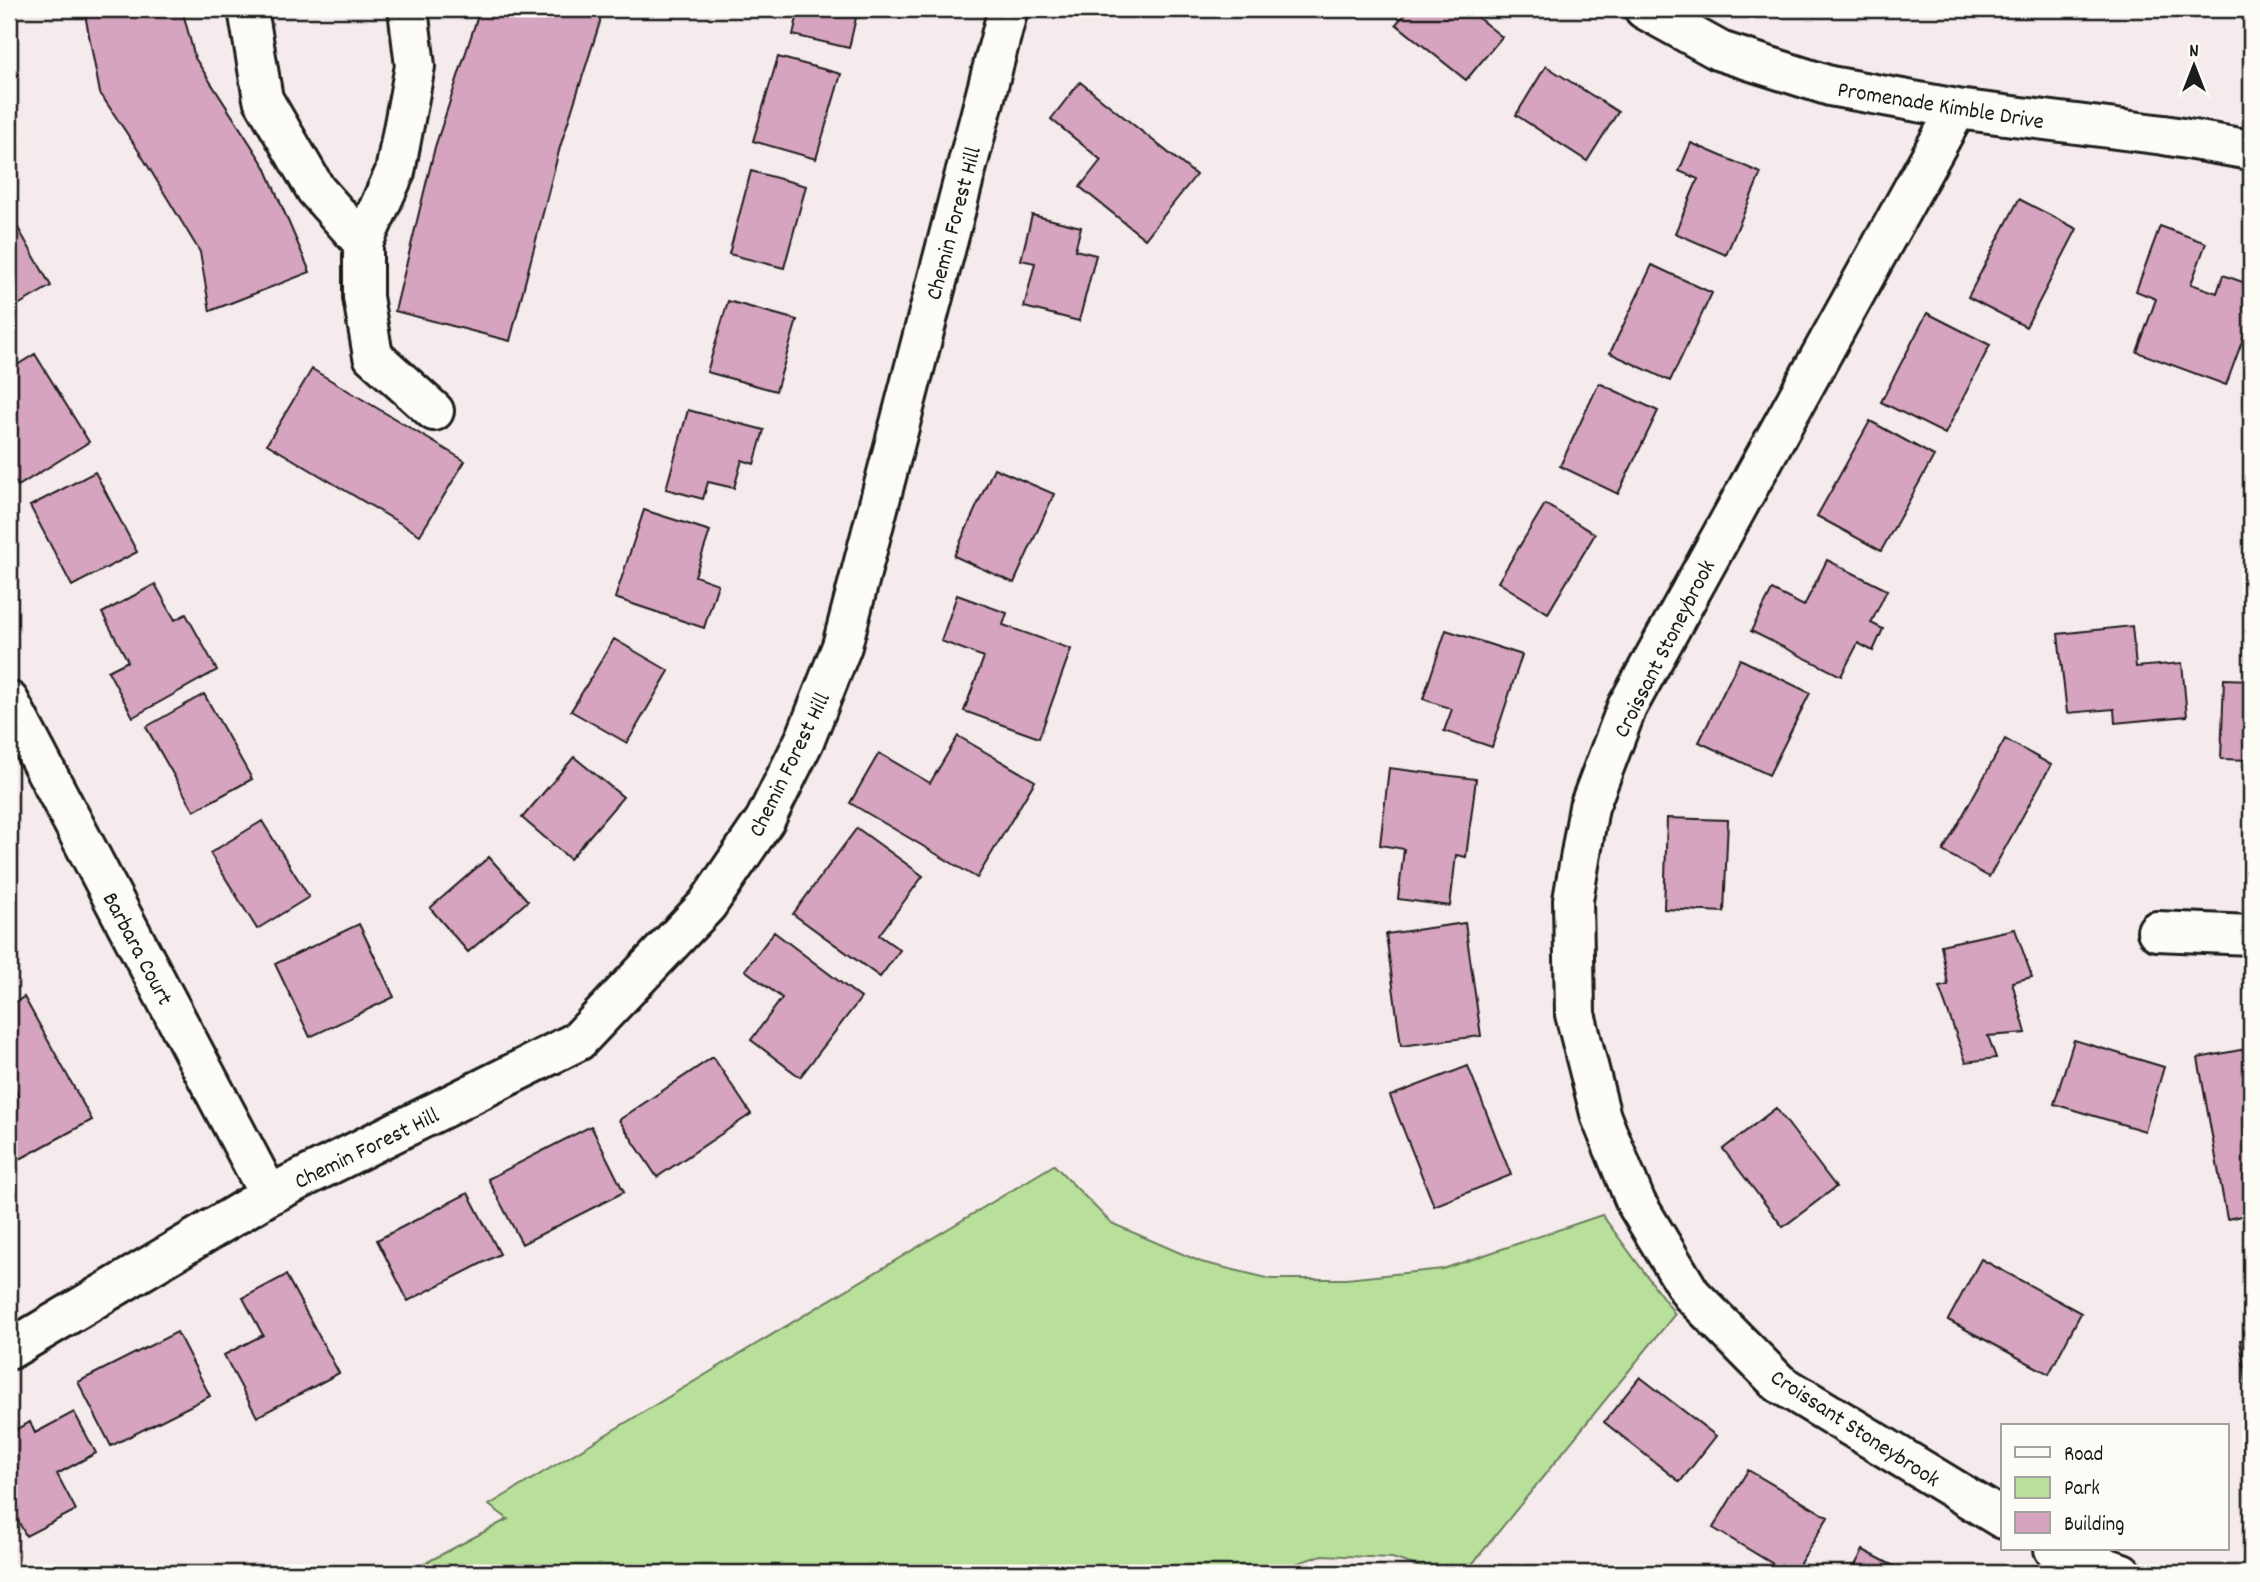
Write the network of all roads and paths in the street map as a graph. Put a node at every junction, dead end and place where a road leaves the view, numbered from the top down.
1 (248, 9) edge
2 (408, 9) edge
3 (1008, 9) edge
4 (1644, 9) edge
5 (1957, 109) junction
6 (2251, 150) edge
7 (363, 243) junction
8 (434, 411) dead end
9 (9, 701) edge
10 (2157, 931) dead end
11 (2251, 934) edge
12 (268, 1195) junction
13 (9, 1350) edge
14 (2001, 1518) edge
15 (2057, 1550) edge
16 (2122, 1573) edge

1 - 7 street
2 - 7 street
3 - 12 street, Chemin Forest Hill
4 - 5 street, Promenade Kimble Drive
5 - 6 street, Promenade Kimble Drive
5 - 14 street, Croissant Stoneybrook
7 - 8 street
9 - 12 street, Barbara Court
10 - 11 street
12 - 13 street, Chemin Forest Hill
15 - 16 street

